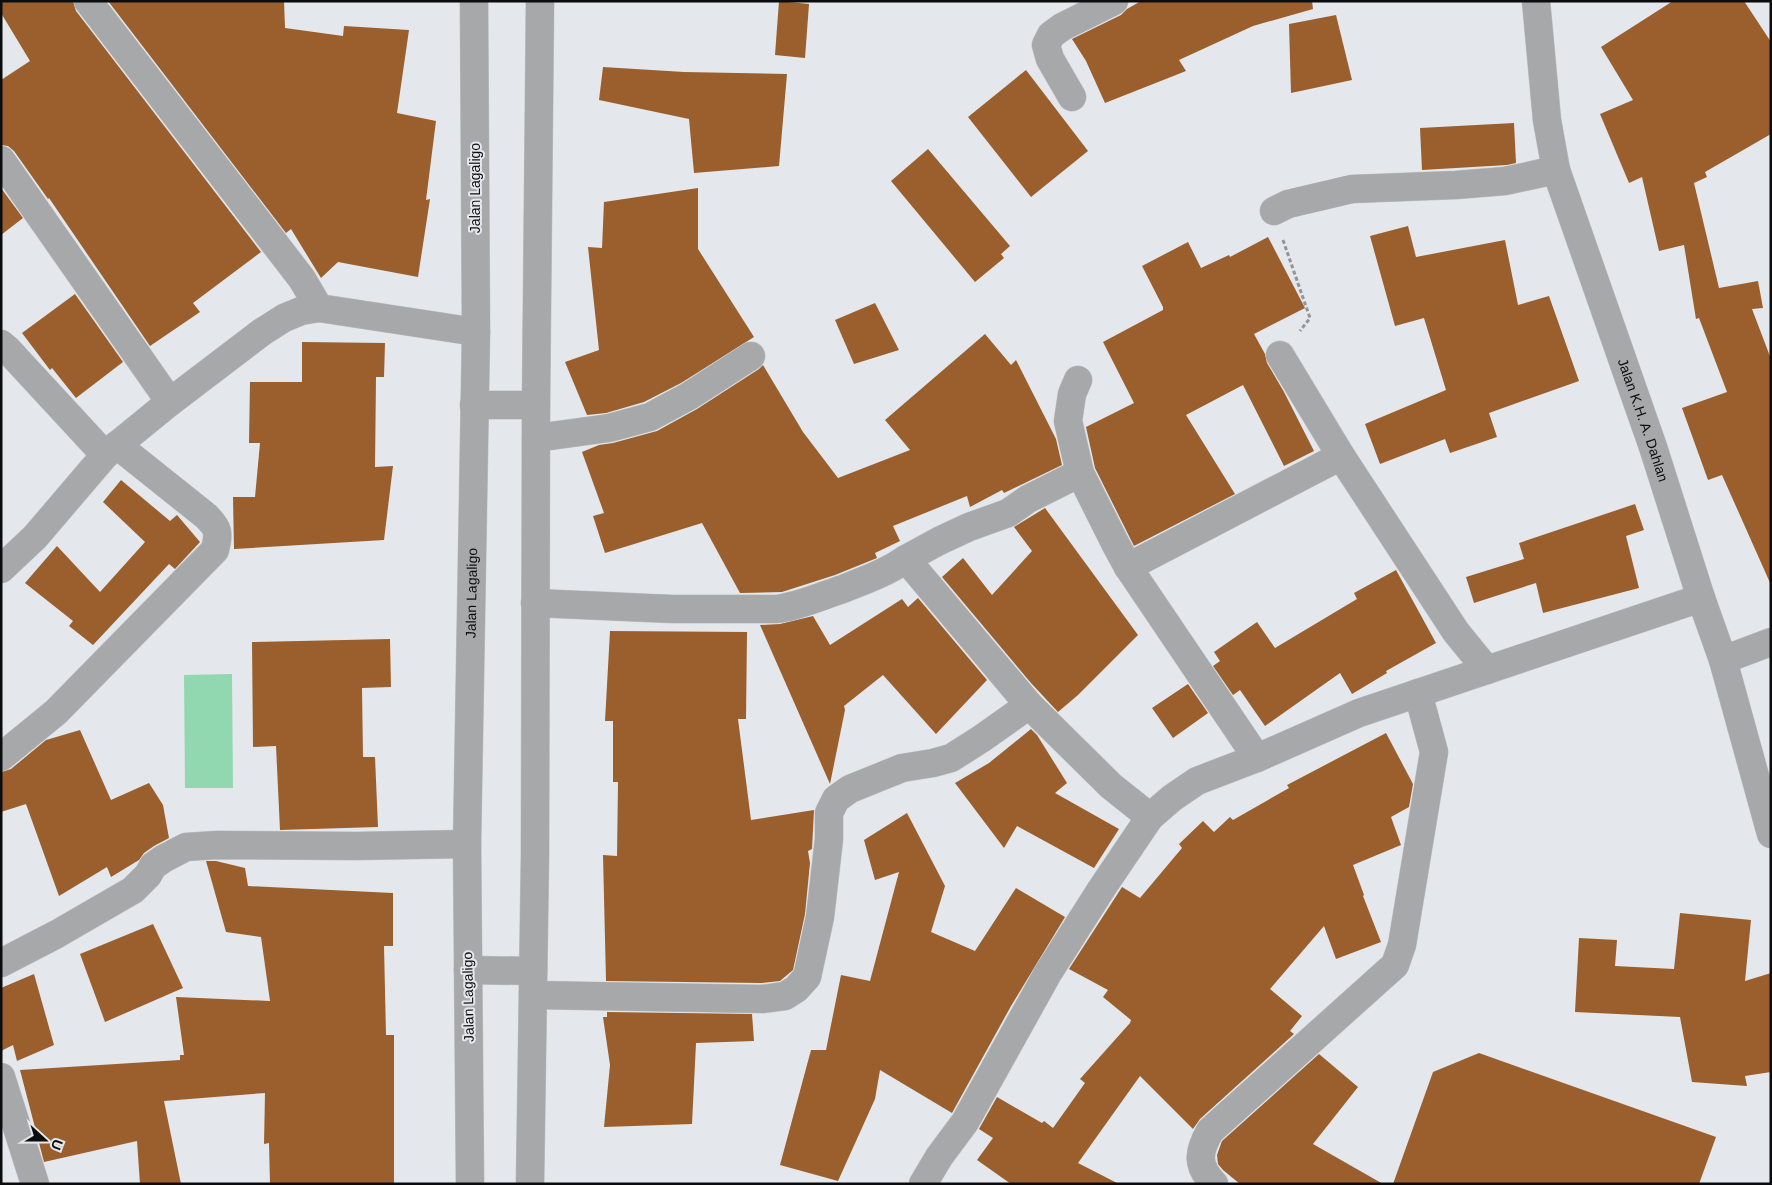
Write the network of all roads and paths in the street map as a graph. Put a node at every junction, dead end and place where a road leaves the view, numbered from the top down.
1 (88, 1) edge
2 (474, 1) edge
3 (540, 1) edge
4 (1114, 1) edge
5 (1536, 1) edge
6 (1072, 97) dead end
7 (1, 160) edge
8 (1556, 170) junction
9 (1274, 211) joint
10 (318, 308) junction
11 (476, 332) junction
12 (1, 344) edge
13 (1280, 355) joint
14 (751, 356) dead end
15 (1078, 380) dead end
16 (170, 402) junction
17 (474, 405) junction
18 (536, 405) junction
19 (536, 438) junction
20 (111, 450) junction
21 (1341, 456) junction
22 (1080, 473) junction
23 (906, 559) junction
24 (1128, 567) junction
25 (1, 569) edge
26 (1701, 598) junction
27 (535, 603) junction
28 (1771, 642) edge
29 (1723, 660) junction
30 (1486, 670) junction
31 (1418, 693) junction
32 (1030, 705) junction
33 (1, 757) edge
34 (1257, 758) junction
35 (1150, 817) junction
36 (1771, 834) edge
37 (467, 844) junction
38 (1, 963) edge
39 (468, 970) junction
40 (533, 983) junction
41 (1, 1077) edge
42 (35, 1184) edge
43 (470, 1184) edge
44 (530, 1184) edge
45 (924, 1184) edge
46 (1214, 1184) edge

1 - 10 street
2 - 11 street, Jalan Lagaligo
3 - 18 street
4 - 6 street
5 - 8 street, Jalan K.H. A. Dahlan
7 - 16 street
8 - 9 street
8 - 26 street, Jalan K.H. A. Dahlan
9 - 13 path
10 - 11 street
10 - 16 street
11 - 17 street, Jalan Lagaligo
12 - 20 street
13 - 21 street
14 - 19 street
15 - 22 street
16 - 20 street
17 - 18 street
17 - 37 street, Jalan Lagaligo
18 - 19 street
19 - 27 street
20 - 25 street
20 - 33 street
21 - 24 street
21 - 30 street
22 - 23 street
22 - 24 street
23 - 27 street
23 - 32 street
24 - 34 street
26 - 29 street, Jalan K.H. A. Dahlan
26 - 30 street
27 - 40 street
28 - 29 street
29 - 36 street, Jalan K.H. A. Dahlan
30 - 31 street
31 - 34 street
31 - 46 street
32 - 35 street
32 - 40 street
34 - 35 street
35 - 45 street
37 - 38 street
37 - 39 street, Jalan Lagaligo
39 - 40 street
39 - 43 street, Jalan Lagaligo
40 - 44 street
41 - 42 street

